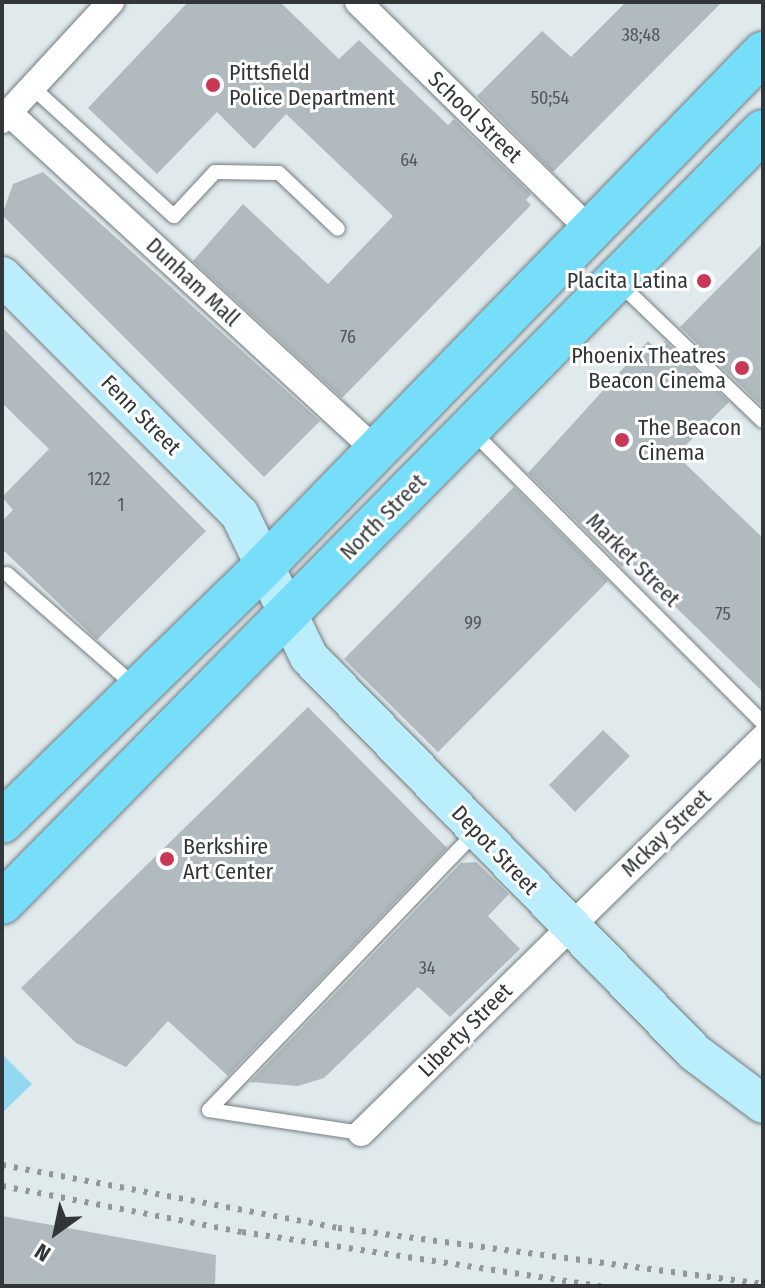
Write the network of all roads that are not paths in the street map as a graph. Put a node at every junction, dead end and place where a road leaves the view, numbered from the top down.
1 (111, 2) edge
2 (358, 2) edge
3 (763, 53) edge
4 (32, 87) junction
5 (6, 116) edge
6 (763, 131) edge
7 (338, 229) dead end
8 (592, 232) junction
9 (2, 276) edge
10 (616, 280) junction
11 (763, 421) edge
12 (470, 429) junction
13 (376, 451) junction
14 (264, 566) junction
15 (7, 574) dead end
16 (286, 614) junction
17 (138, 689) junction
18 (763, 723) edge
19 (763, 738) edge
20 (2, 822) edge
21 (477, 831) junction
22 (2, 903) edge
23 (569, 927) junction
24 (763, 1104) edge
25 (361, 1133) joint

1 - 4 street
2 - 8 street, School Street
3 - 8 main road
4 - 5 street
4 - 7 lane
5 - 13 street, Dunham Mall
6 - 10 main road, North Street
8 - 13 main road
9 - 14 street, Fenn Street
10 - 11 lane
10 - 12 main road, North Street
12 - 16 main road, North Street
12 - 18 lane, Market Street
13 - 14 main road
14 - 16 street, Depot Street
14 - 17 main road
15 - 17 lane
16 - 21 street, Depot Street
16 - 22 main road, North Street
17 - 20 main road
19 - 23 street, Mckay Street
21 - 23 street, Depot Street
21 - 25 lane
23 - 24 street, Depot Street
23 - 25 street, Liberty Street

